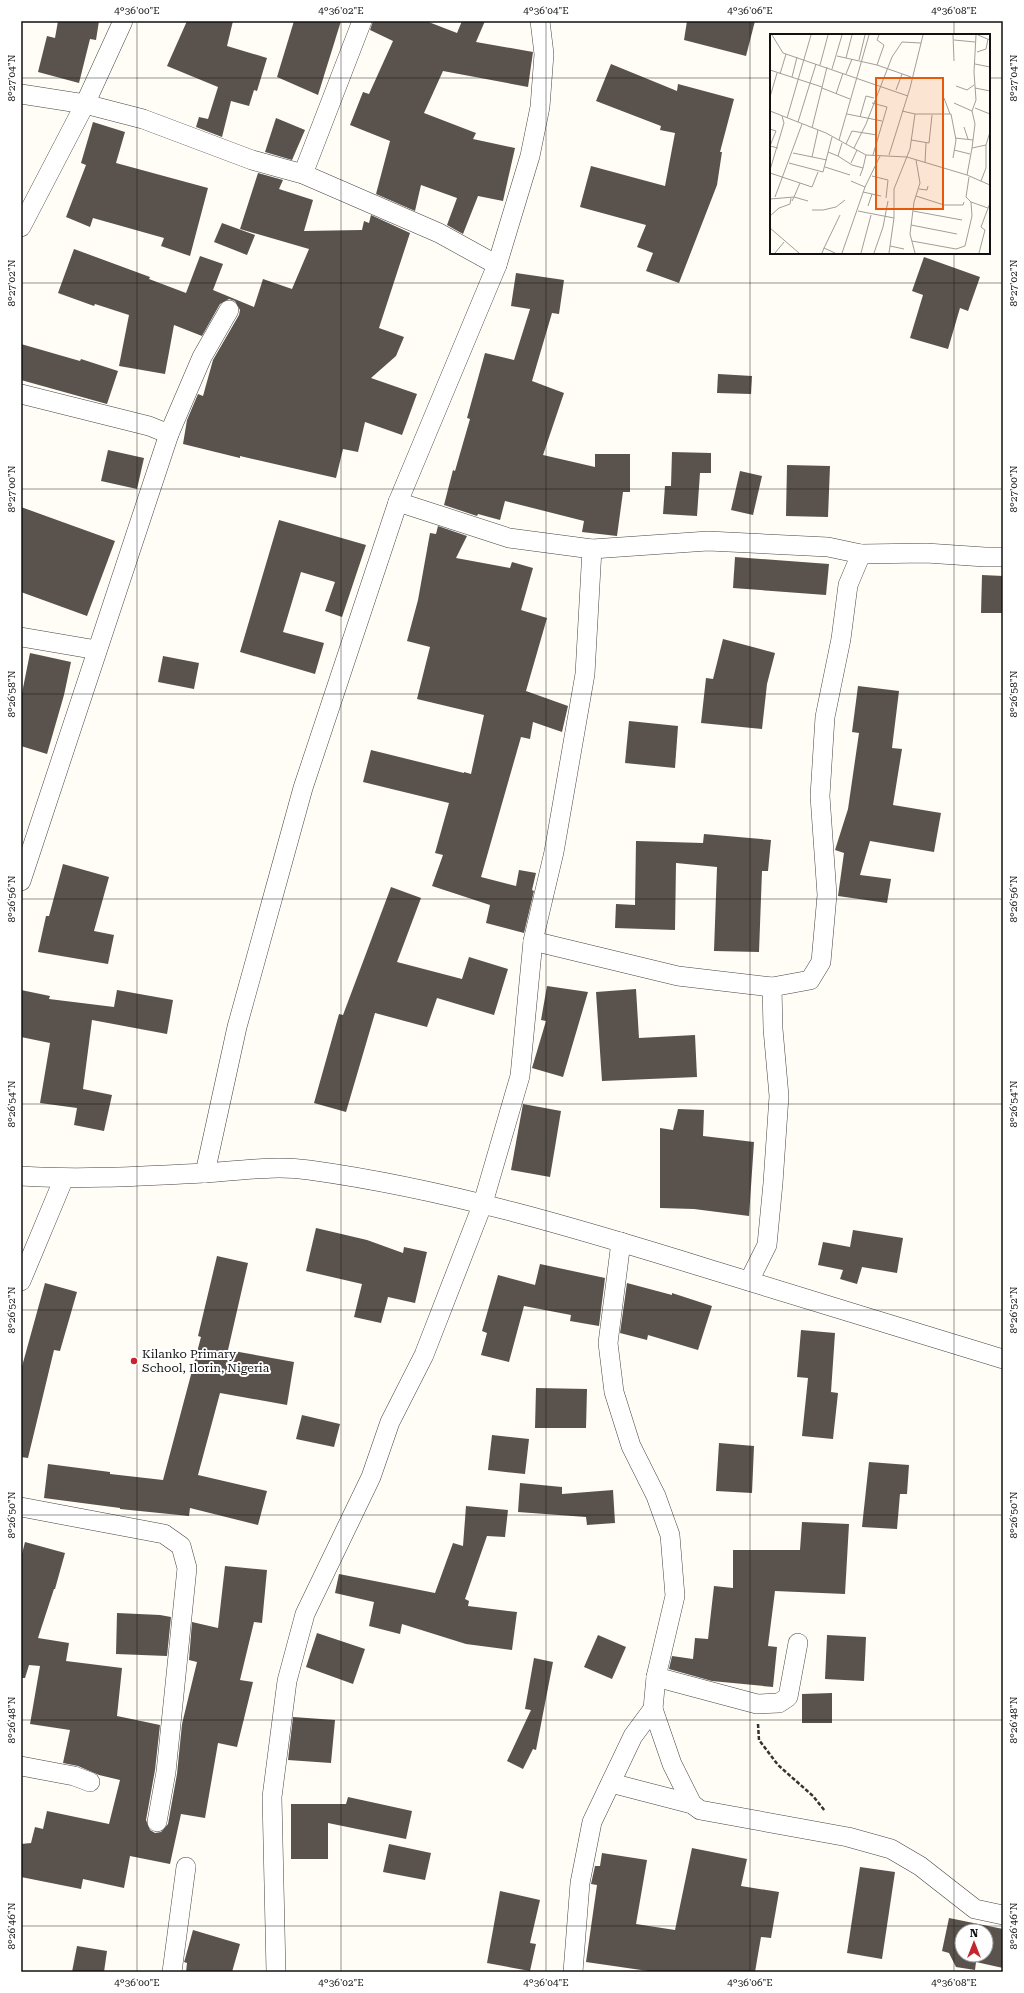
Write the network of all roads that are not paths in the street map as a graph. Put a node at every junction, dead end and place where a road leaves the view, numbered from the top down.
1 (123, 21) edge
2 (362, 21) edge
3 (540, 21) edge
4 (21, 94) edge
5 (85, 104) junction
6 (303, 174) junction
7 (21, 227) edge
8 (497, 265) junction
9 (229, 310) dead end
10 (21, 394) edge
11 (169, 434) junction
12 (398, 502) junction
13 (592, 549) junction
14 (861, 554) junction
15 (1003, 557) edge
16 (21, 637) edge
17 (97, 650) junction
18 (22, 874) edge
19 (533, 941) junction
20 (772, 987) junction
21 (205, 1172) junction
22 (21, 1176) edge
23 (64, 1178) junction
24 (483, 1203) junction
25 (621, 1242) junction
26 (21, 1281) edge
27 (749, 1281) junction
28 (1003, 1359) edge
29 (21, 1507) edge
30 (798, 1642) dead end
31 (656, 1677) junction
32 (653, 1709) junction
33 (21, 1766) edge
34 (90, 1782) dead end
35 (611, 1783) junction
36 (692, 1804) junction
37 (157, 1822) dead end
38 (186, 1867) dead end
39 (1003, 1915) edge
40 (172, 1972) edge
41 (276, 1972) edge
42 (574, 1972) edge

1 - 5 street
2 - 6 street
3 - 8 street
4 - 5 street
5 - 6 street
5 - 7 street
6 - 8 street
8 - 12 street
9 - 11 street
10 - 11 street
11 - 17 street
12 - 13 street
12 - 21 street
13 - 14 street
13 - 19 street
14 - 15 street
14 - 20 street
16 - 17 street
17 - 18 street
19 - 20 street
19 - 24 street
20 - 27 street
21 - 23 street
21 - 24 street
22 - 23 street
23 - 26 street
24 - 25 street
24 - 41 street
25 - 27 street
25 - 31 street
27 - 28 street
29 - 37 street
30 - 31 street
31 - 32 street
32 - 35 street
32 - 36 street
33 - 34 street
35 - 36 street
35 - 42 street
36 - 39 street
38 - 40 street

